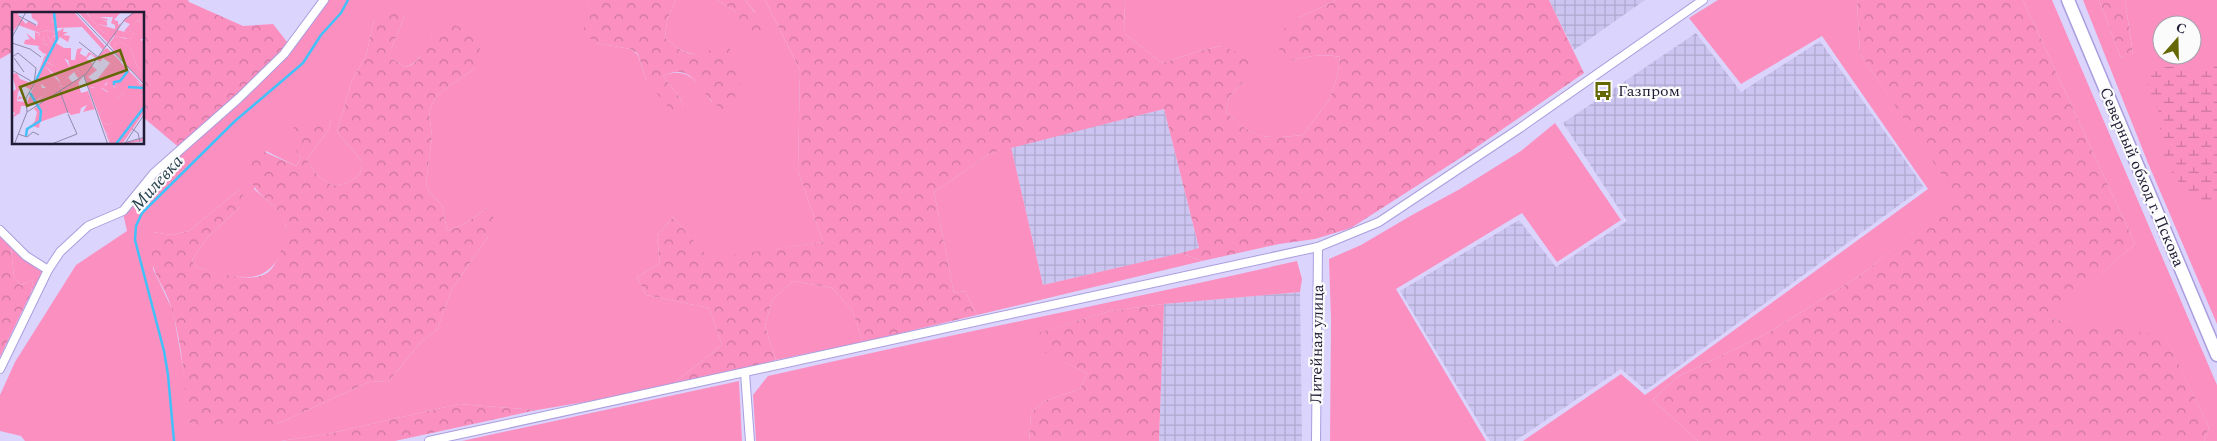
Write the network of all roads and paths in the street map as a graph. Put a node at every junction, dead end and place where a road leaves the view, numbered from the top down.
1 (324, 0) edge
2 (1703, 0) edge
3 (2068, 0) edge
4 (0, 230) edge
5 (1318, 247) junction
6 (48, 270) junction
7 (2217, 355) edge
8 (0, 368) edge
9 (745, 373) junction
10 (429, 441) edge
11 (750, 441) edge
12 (1316, 441) edge

1 - 6 street
2 - 5 street
3 - 7 highway, Северный обход г. Пскова
4 - 6 street
5 - 9 street
5 - 12 street, Литейная улица
6 - 8 street
9 - 10 street
9 - 11 street

